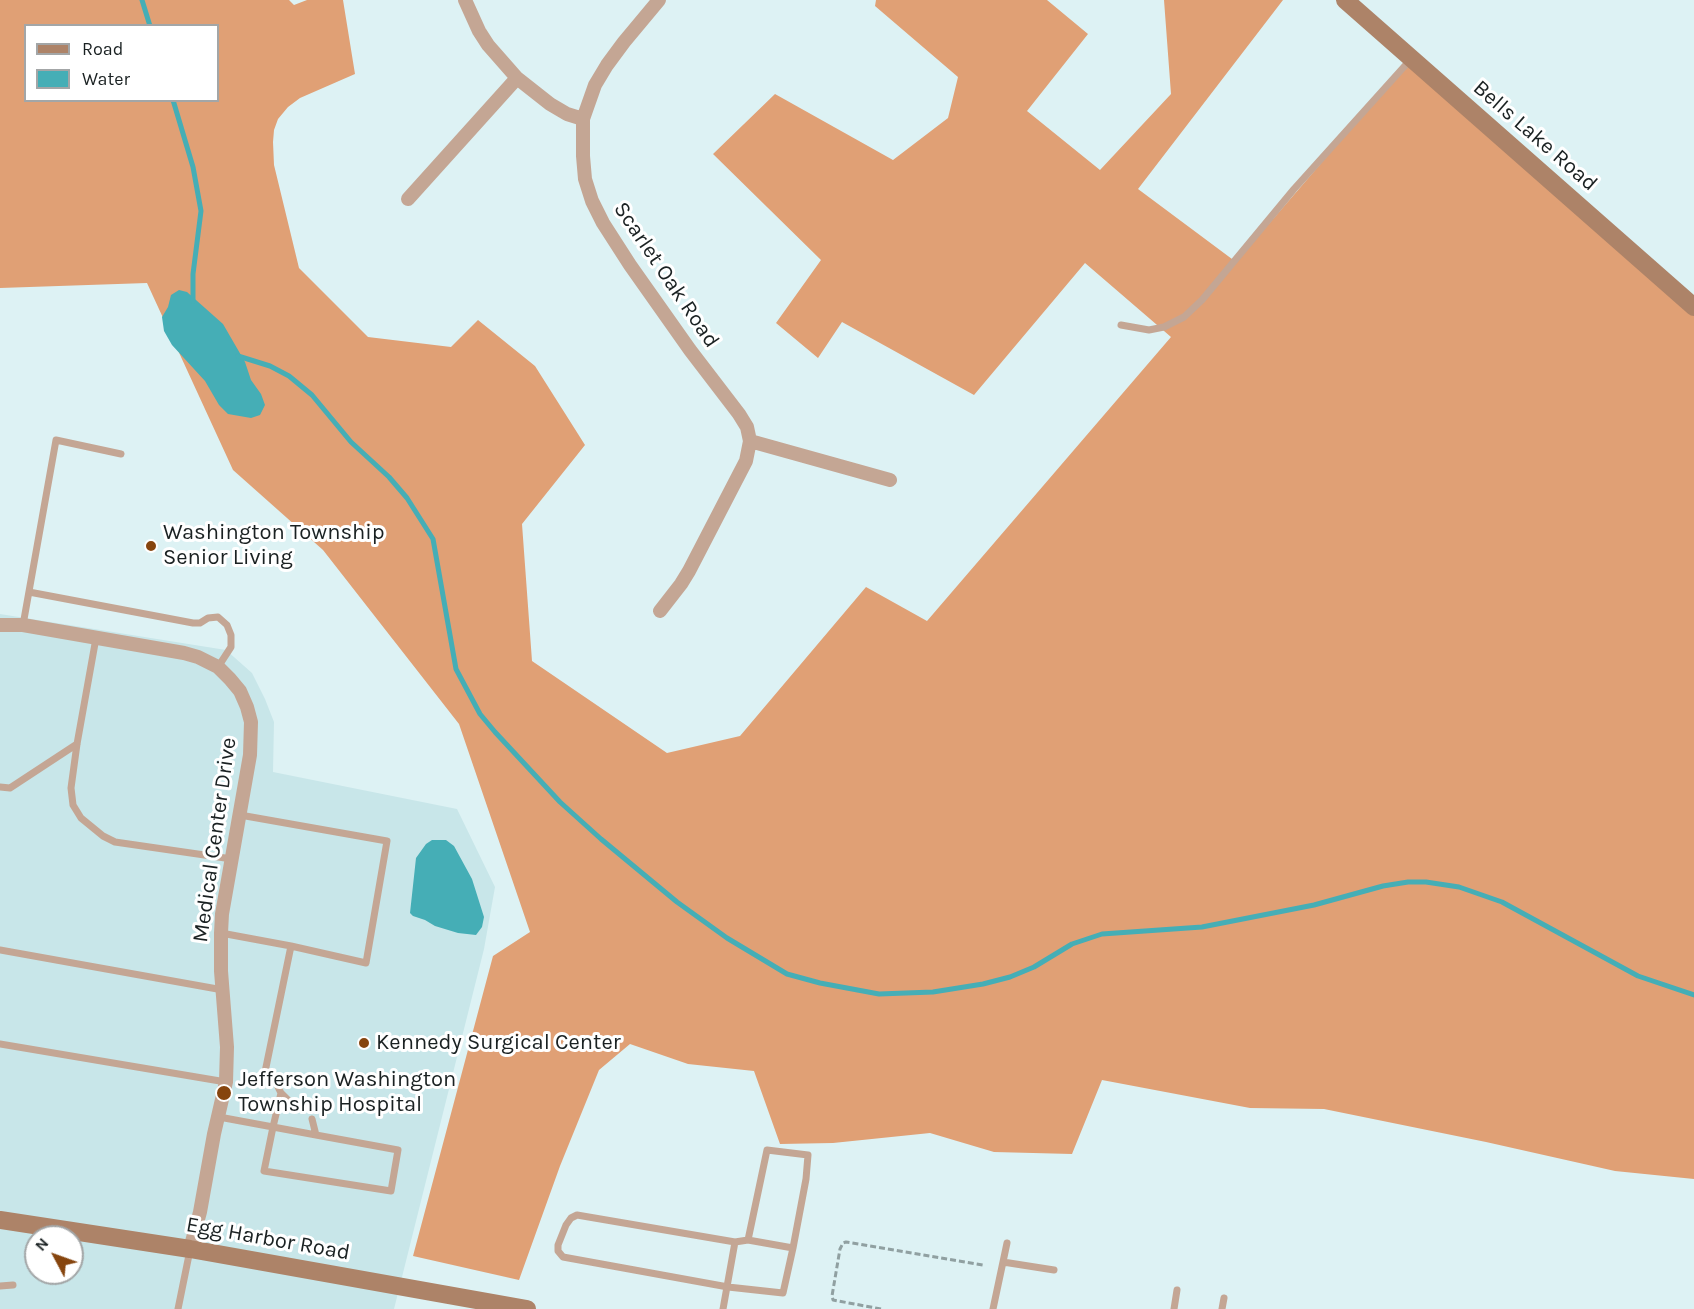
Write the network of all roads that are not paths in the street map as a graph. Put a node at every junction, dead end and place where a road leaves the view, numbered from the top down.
1 (465, 0) edge
2 (659, 0) edge
3 (1345, 0) edge
4 (1411, 58) junction
5 (517, 78) junction
6 (583, 119) junction
7 (408, 199) dead end
8 (1694, 307) edge
9 (1121, 326) dead end
10 (750, 441) junction
11 (121, 454) dead end
12 (890, 480) dead end
13 (29, 592) junction
14 (660, 611) dead end
15 (0, 625) edge
16 (22, 625) junction
17 (96, 638) junction
18 (218, 667) junction
19 (77, 744) junction
20 (0, 787) edge
21 (240, 815) junction
22 (232, 859) junction
23 (221, 933) junction
24 (291, 946) junction
25 (0, 950) edge
26 (223, 990) junction
27 (0, 1044) edge
28 (226, 1082) junction
29 (281, 1093) junction
30 (292, 1104) dead end
31 (219, 1117) junction
32 (312, 1119) dead end
33 (273, 1127) junction
34 (316, 1135) junction
35 (0, 1220) edge
36 (748, 1240) junction
37 (735, 1242) junction
38 (1007, 1243) dead end
39 (793, 1248) junction
40 (190, 1249) junction
41 (1003, 1262) junction
42 (1054, 1270) dead end
43 (13, 1285) dead end
44 (0, 1286) edge
45 (728, 1287) junction
46 (1177, 1290) dead end
47 (1224, 1298) dead end
48 (178, 1309) edge
49 (527, 1309) edge
50 (723, 1309) edge
51 (993, 1309) edge
52 (1174, 1309) edge
53 (1222, 1309) edge

1 - 5 street
2 - 6 street, Scarlet Oak Road
3 - 4 main road, Bells Lake Road
4 - 8 main road, Bells Lake Road
4 - 9 lane
5 - 6 street
5 - 7 street
6 - 10 street, Scarlet Oak Road
10 - 12 street
10 - 14 street
11 - 13 lane
13 - 16 lane
13 - 18 lane
15 - 16 street, Medical Center Drive
16 - 17 street, Medical Center Drive
17 - 18 street, Medical Center Drive
17 - 19 lane
18 - 21 street, Medical Center Drive
19 - 20 lane
19 - 22 lane
21 - 22 street, Medical Center Drive
21 - 24 lane
22 - 23 street, Medical Center Drive
23 - 24 lane
23 - 26 street, Medical Center Drive
24 - 29 lane
25 - 26 lane
26 - 28 street, Medical Center Drive
27 - 28 lane
28 - 31 street, Medical Center Drive
29 - 30 lane
29 - 33 lane
31 - 33 lane
31 - 40 street, Medical Center Drive
32 - 34 lane
33 - 34 lane
33 - 34 lane
35 - 40 main road, Egg Harbor Road
36 - 37 lane
36 - 39 lane
36 - 39 lane
37 - 45 lane
37 - 45 lane
38 - 41 lane
39 - 45 lane
40 - 48 lane
40 - 49 main road, Egg Harbor Road
41 - 42 lane
41 - 51 lane
43 - 44 lane
45 - 50 lane
46 - 52 lane
47 - 53 lane

